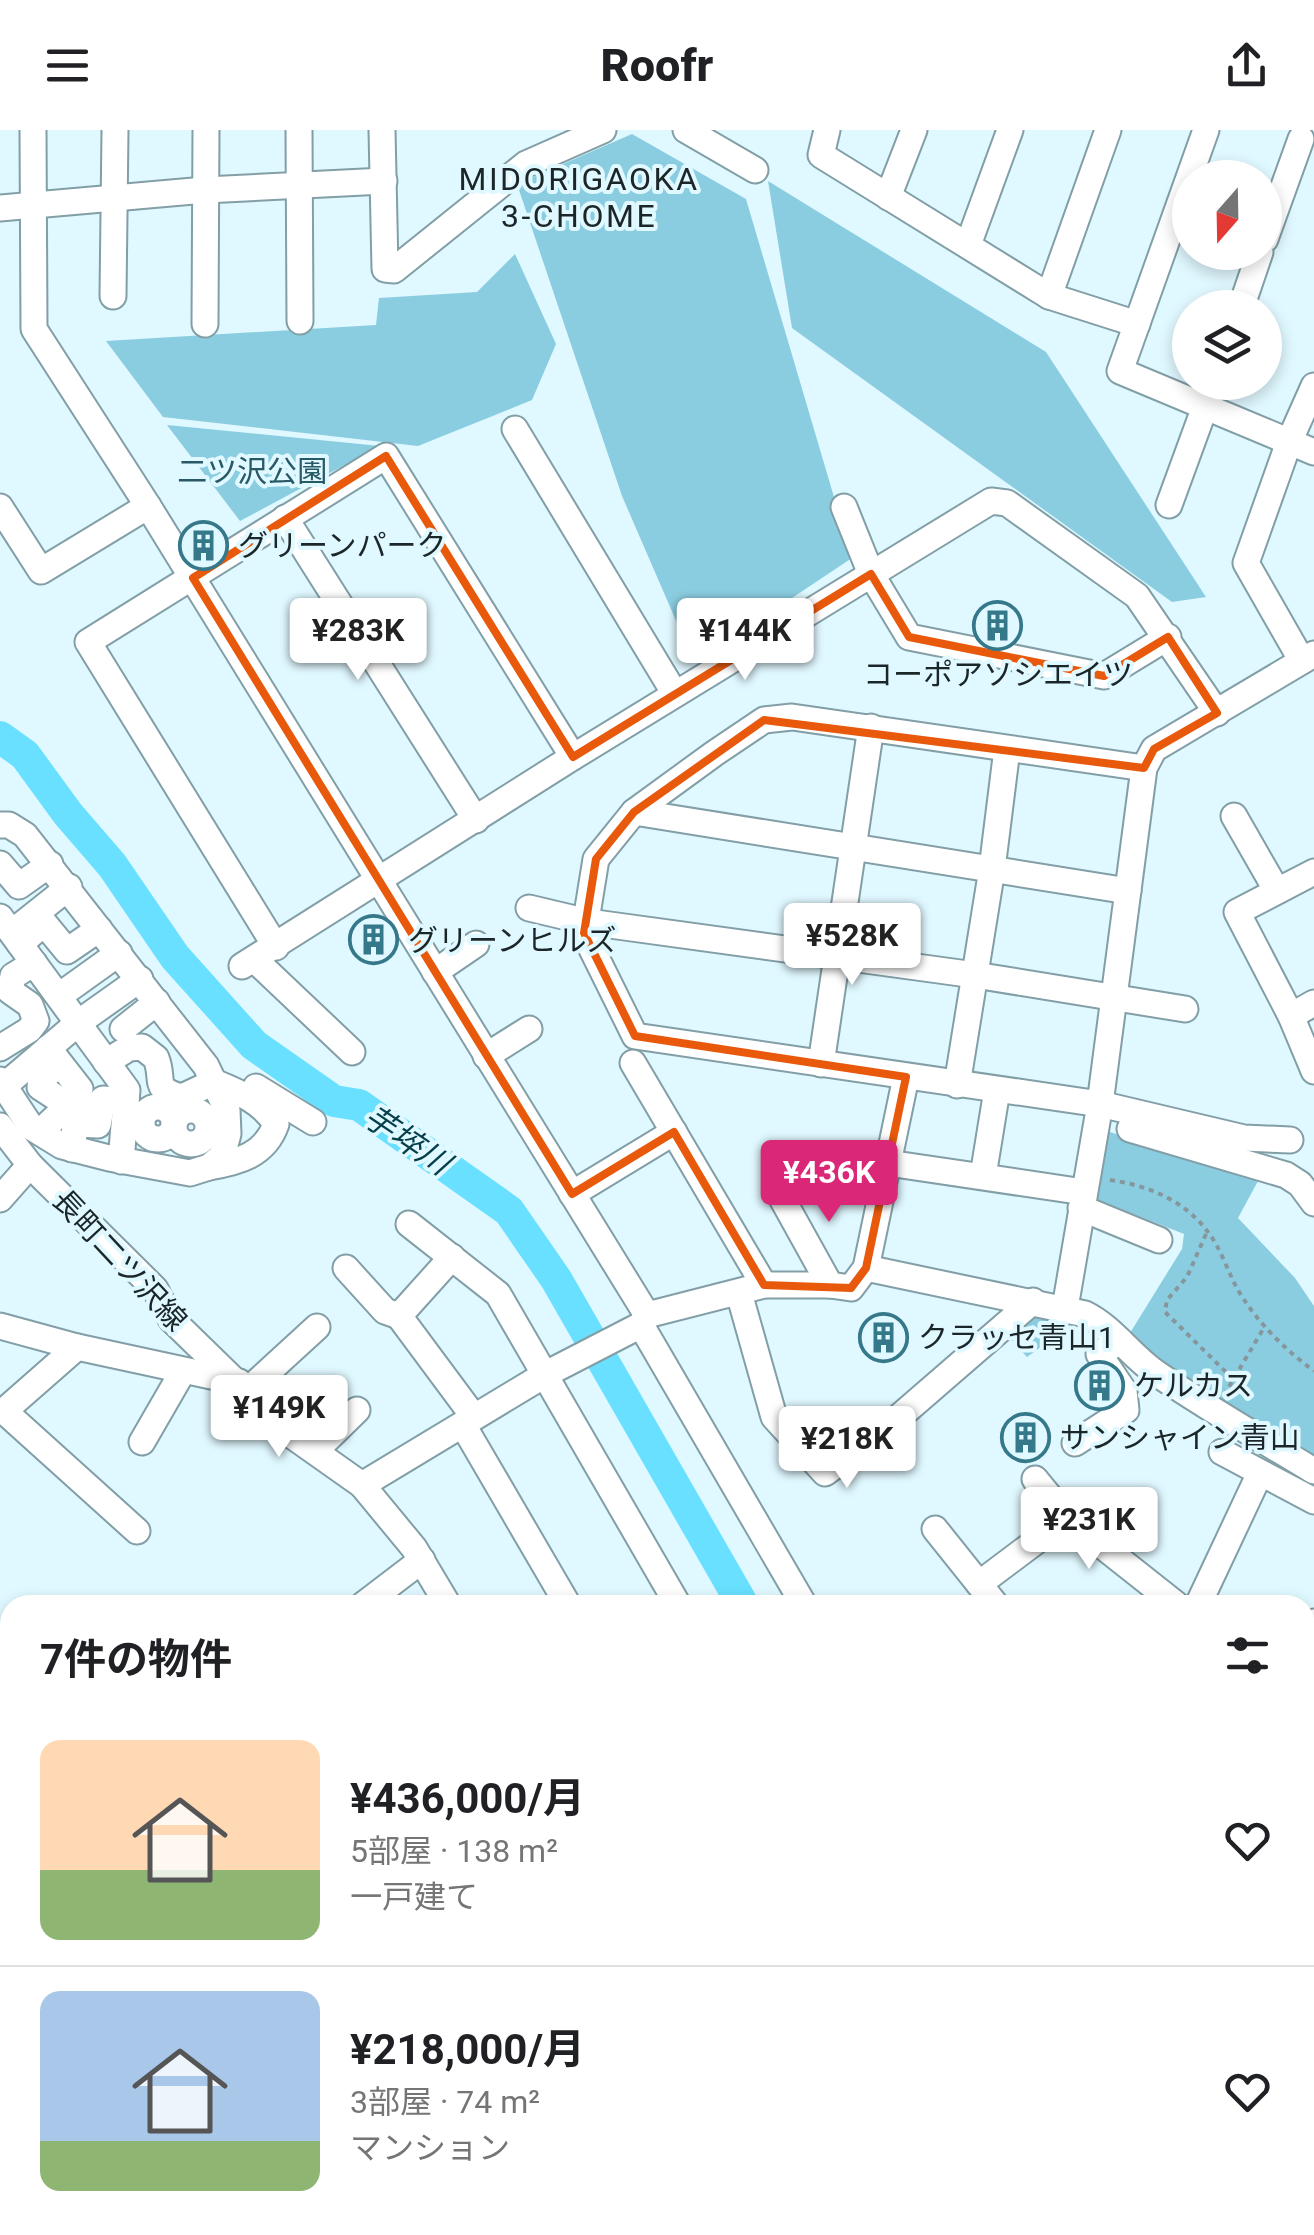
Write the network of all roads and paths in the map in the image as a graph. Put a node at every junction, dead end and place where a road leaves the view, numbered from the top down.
1 (32, 130) edge
2 (116, 130) edge
3 (206, 130) edge
4 (300, 130) edge
5 (382, 130) edge
6 (603, 130) edge
7 (686, 130) edge
8 (826, 130) edge
9 (914, 130) edge
10 (1010, 130) edge
11 (1108, 130) edge
12 (1206, 130) edge
13 (1302, 140) edge
14 (755, 170) dead end
15 (384, 181) junction
16 (298, 186) junction
17 (205, 190) junction
18 (1282, 194) edge
19 (888, 197) junction
20 (114, 198) junction
21 (32, 207) junction
22 (0, 208) edge
23 (968, 245) junction
24 (113, 296) dead end
25 (1049, 296) junction
26 (300, 321) dead end
27 (204, 324) dead end
28 (1138, 324) junction
29 (1172, 385) edge
30 (1314, 386) edge
31 (1208, 400) edge
32 (1218, 400) edge
33 (515, 429) dead end
34 (1289, 442) junction
35 (1314, 452) edge
36 (148, 506) junction
37 (1169, 506) dead end
38 (0, 507) edge
39 (844, 508) dead end
40 (285, 518) junction
41 (871, 574) junction
42 (193, 578) junction
43 (1168, 636) junction
44 (1308, 658) edge
45 (674, 694) junction
46 (1217, 713) junction
47 (871, 728) junction
48 (1006, 749) junction
49 (573, 757) junction
50 (1144, 768) junction
51 (634, 812) junction
52 (1234, 816) dead end
53 (476, 820) junction
54 (0, 825) edge
55 (853, 848) junction
56 (0, 864) edge
57 (50, 864) junction
58 (992, 868) junction
59 (1314, 872) edge
60 (379, 880) junction
61 (69, 887) junction
62 (1128, 891) junction
63 (1277, 892) junction
64 (530, 908) dead end
65 (588, 922) junction
66 (99, 928) junction
67 (15, 941) edge
68 (476, 944) dead end
69 (119, 952) junction
70 (258, 958) junction
71 (838, 958) junction
72 (0, 966) edge
73 (435, 972) junction
74 (975, 975) junction
75 (140, 979) junction
76 (58, 996) junction
77 (1114, 999) junction
78 (157, 1002) junction
79 (0, 1005) edge
80 (1185, 1009) dead end
81 (1303, 1010) edge
82 (78, 1023) junction
83 (124, 1029) dead end
84 (528, 1029) dead end
85 (0, 1033) edge
86 (0, 1048) edge
87 (352, 1052) dead end
88 (54, 1056) junction
89 (486, 1056) junction
90 (106, 1062) junction
91 (633, 1063) dead end
92 (821, 1064) junction
93 (1314, 1070) edge
94 (210, 1074) junction
95 (906, 1077) junction
96 (2, 1083) edge
97 (957, 1086) junction
98 (997, 1090) junction
99 (1098, 1112) junction
100 (131, 1114) junction
101 (313, 1122) dead end
102 (276, 1124) junction
103 (0, 1126) edge
104 (40, 1132) junction
105 (674, 1132) junction
106 (74, 1136) junction
107 (219, 1137) junction
108 (1290, 1140) dead end
109 (122, 1161) junction
110 (888, 1163) junction
111 (983, 1176) junction
112 (11, 1177) edge
113 (779, 1193) dead end
114 (1083, 1193) junction
115 (572, 1194) junction
116 (1314, 1202) edge
117 (409, 1224) dead end
118 (1206, 1233) junction
119 (1159, 1240) dead end
120 (452, 1257) junction
121 (346, 1268) dead end
122 (866, 1268) junction
123 (764, 1285) junction
124 (830, 1285) junction
125 (738, 1293) junction
126 (1033, 1301) junction
127 (1065, 1308) junction
128 (398, 1316) junction
129 (644, 1320) junction
130 (0, 1326) edge
131 (1265, 1326) junction
132 (317, 1327) dead end
133 (1120, 1341) junction
134 (78, 1347) junction
135 (183, 1371) junction
136 (1314, 1371) edge
137 (546, 1374) junction
138 (1234, 1379) junction
139 (242, 1388) junction
140 (357, 1410) dead end
141 (1216, 1410) junction
142 (469, 1421) junction
143 (142, 1442) dead end
144 (1075, 1443) dead end
145 (316, 1452) junction
146 (1222, 1452) dead end
147 (1314, 1471) edge
148 (1260, 1472) junction
149 (1035, 1479) dead end
150 (362, 1484) junction
151 (1314, 1501) edge
152 (1066, 1518) junction
153 (935, 1528) dead end
154 (136, 1531) dead end
155 (422, 1560) junction
156 (979, 1584) junction
157 (377, 1595) edge
158 (442, 1595) edge
159 (563, 1595) edge
160 (672, 1595) edge
161 (798, 1595) edge
162 (988, 1595) edge
163 (1164, 1595) edge
164 (1203, 1595) edge

1 - 21 street
2 - 20 street
3 - 17 street
4 - 16 street
5 - 15 street
6 - 15 street
7 - 14 street
8 - 19 street
9 - 19 street
10 - 23 street
11 - 25 street
12 - 28 street
13 - 18 street
15 - 16 street
16 - 17 street
16 - 26 street
17 - 20 street
17 - 27 street
19 - 23 street
20 - 21 street
20 - 24 street
21 - 22 street
21 - 36 street
23 - 25 street
25 - 28 street
28 - 29 street
30 - 34 street
31 - 37 street
32 - 34 street
33 - 45 street
34 - 35 street
34 - 44 street
36 - 38 street
36 - 42 street
39 - 41 street
40 - 42 street
40 - 49 street
40 - 53 street
41 - 43 street
41 - 43 street
41 - 45 street
42 - 60 street
42 - 70 street
43 - 46 street
44 - 46 street
45 - 49 street
46 - 50 street
47 - 48 street
47 - 51 street
47 - 55 street
48 - 50 street
48 - 58 street
49 - 53 street
50 - 62 street
51 - 55 street
51 - 65 street
52 - 63 street
53 - 60 street
54 - 57 street
55 - 58 street
55 - 71 street
56 - 57 street
57 - 61 street
58 - 62 street
58 - 74 street
59 - 63 street
60 - 70 street
60 - 73 street
61 - 66 street
61 - 67 street
62 - 77 street
63 - 81 street
64 - 65 street
65 - 71 street
65 - 92 street
66 - 67 street
66 - 69 street
67 - 72 street
67 - 76 street
67 - 86 street
68 - 73 street
69 - 75 street
69 - 76 street
70 - 87 street
71 - 74 street
71 - 92 street
73 - 89 street
74 - 77 street
74 - 97 street
75 - 78 street
75 - 82 street
76 - 82 street
77 - 80 street
77 - 99 street
78 - 83 street
78 - 94 street
79 - 85 street
81 - 93 street
82 - 88 street
82 - 90 street
84 - 89 street
88 - 96 street
88 - 104 street
88 - 106 street
89 - 115 street
90 - 94 street
90 - 100 street
91 - 105 street
92 - 95 street
94 - 101 street
94 - 102 street
94 - 107 street
95 - 97 street
95 - 110 street
96 - 104 street
97 - 98 street
98 - 99 street
98 - 111 street
99 - 108 street
99 - 114 street
99 - 116 street
100 - 106 street
100 - 107 street
100 - 109 street
102 - 107 street
102 - 107 street
103 - 112 street, 長町二ツ沢線
104 - 106 street
105 - 115 street
105 - 123 street
106 - 109 street
107 - 109 street
110 - 111 street
110 - 122 street
111 - 114 street
112 - 139 street, 長町二ツ沢線
113 - 124 street
114 - 118 path
114 - 119 street
114 - 127 street
115 - 129 street
117 - 120 street
118 - 131 path
118 - 138 path
120 - 128 street
120 - 137 street
121 - 128 street
122 - 124 street
122 - 126 street
123 - 124 street
123 - 125 street
125 - 126 street
125 - 129 street
126 - 127 street
127 - 133 street
128 - 142 street
129 - 137 street
129 - 161 street
130 - 134 street
131 - 136 path
131 - 138 path
132 - 139 street
133 - 141 street
133 - 144 street
134 - 135 street
134 - 154 street
135 - 139 street
135 - 143 street
137 - 142 street
137 - 160 street
138 - 141 path
139 - 145 street, 長町二ツ沢線
140 - 145 street
141 - 147 street
142 - 150 street
142 - 159 street
145 - 150 street, 長町二ツ沢線
146 - 148 street
148 - 151 street
148 - 164 street
149 - 152 street
150 - 155 street, 長町二ツ沢線
152 - 156 street
152 - 163 street
153 - 156 street
155 - 157 street
155 - 158 street, 長町二ツ沢線
156 - 162 street

